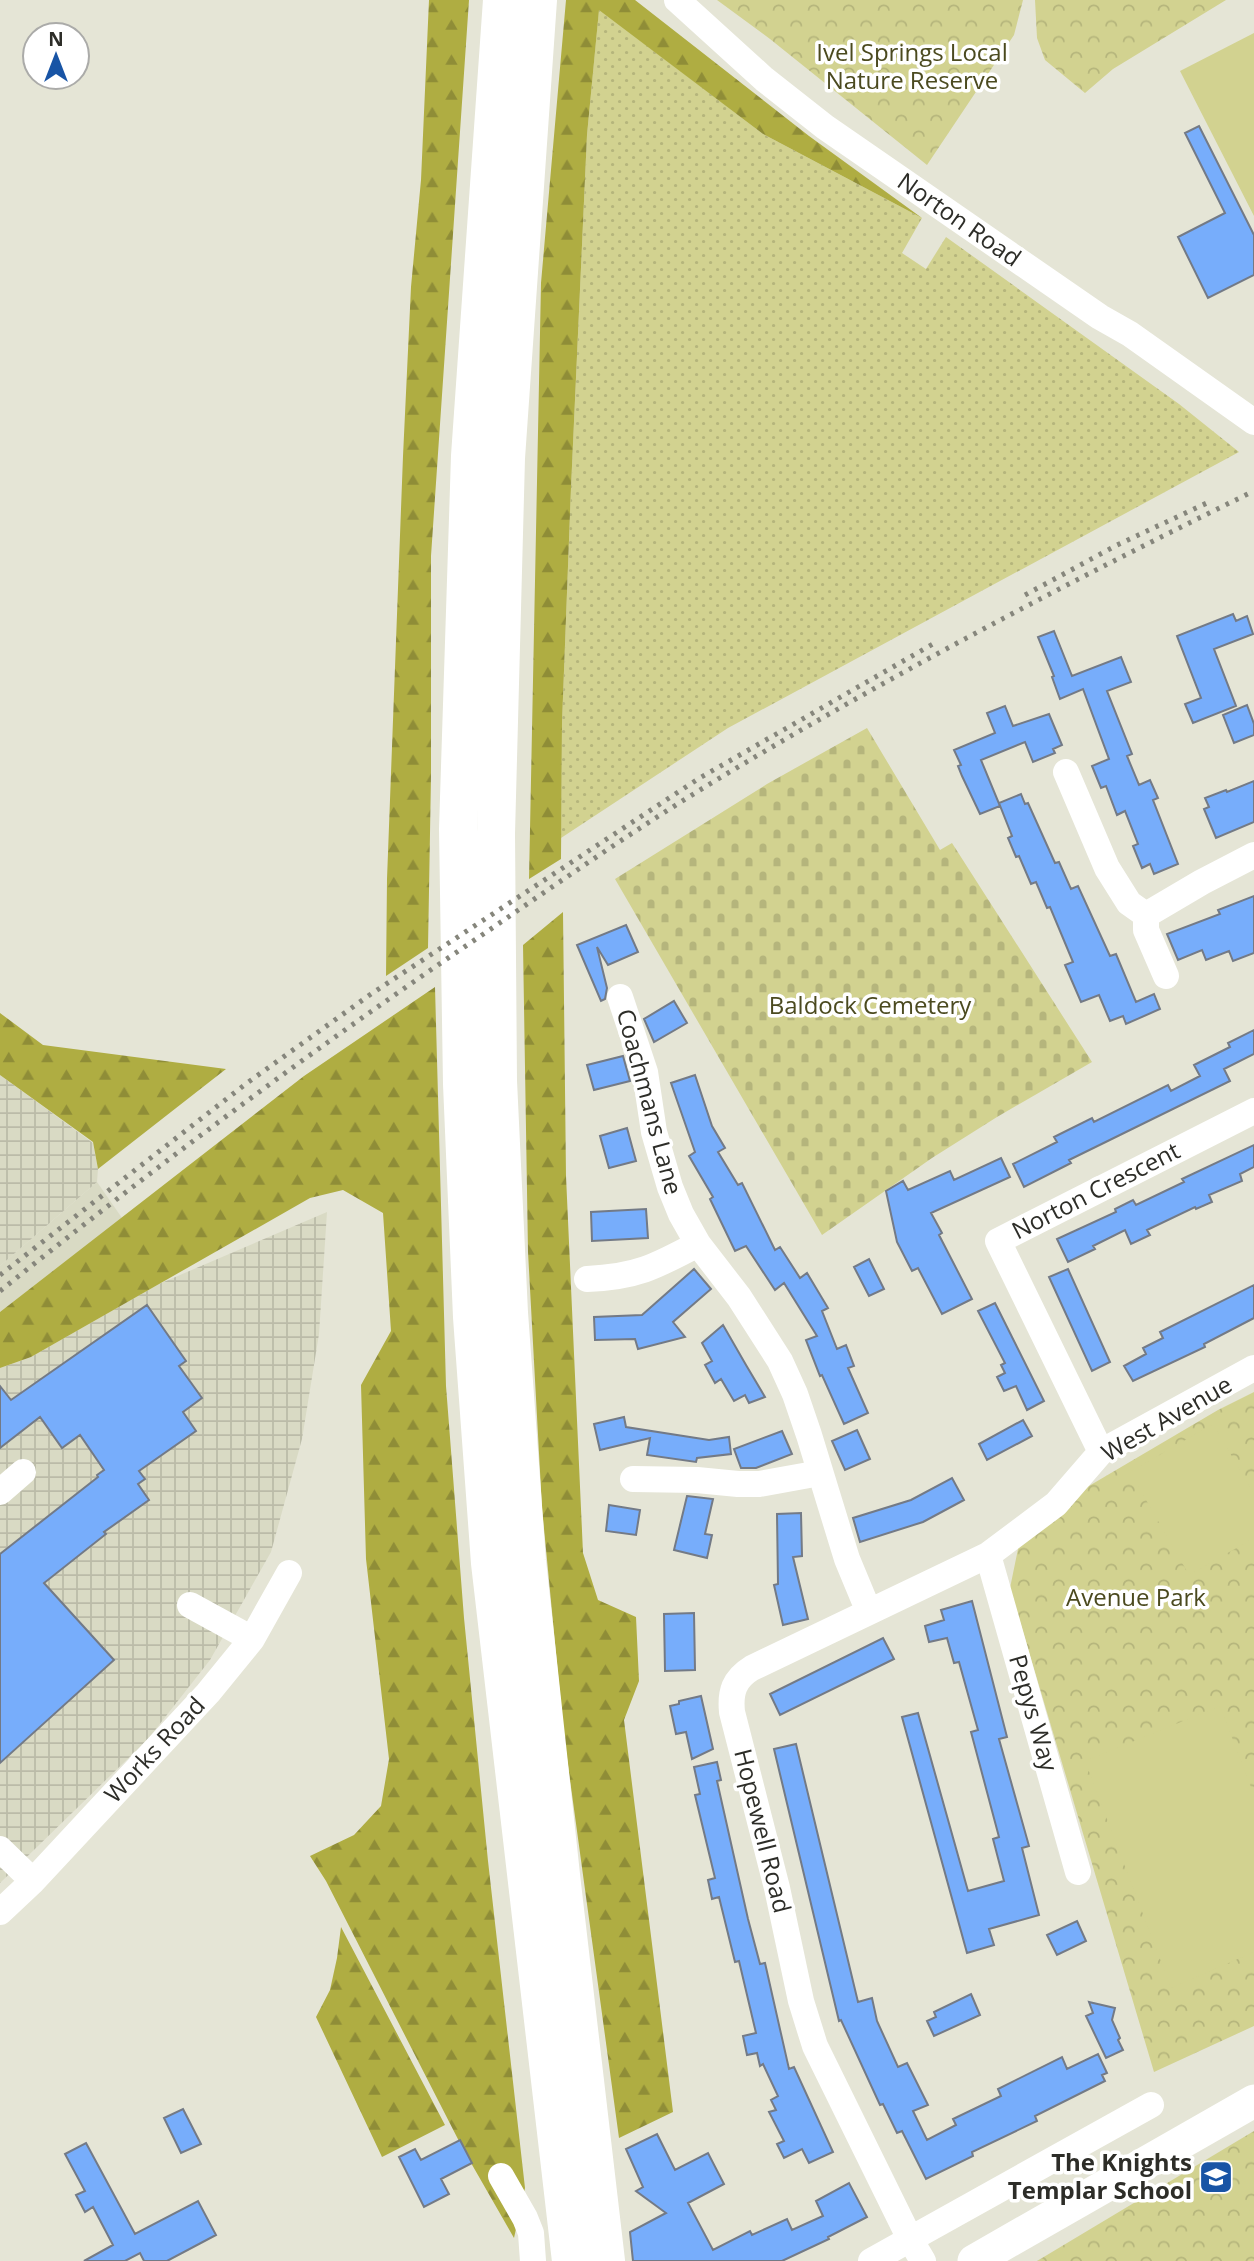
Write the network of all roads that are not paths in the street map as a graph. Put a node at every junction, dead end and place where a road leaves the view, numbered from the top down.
1 (502, 0) edge
2 (538, 0) edge
3 (677, 0) edge
4 (1254, 422) edge
5 (1066, 772) dead end
6 (1254, 855) edge
7 (1146, 915) junction
8 (1166, 976) dead end
9 (620, 996) dead end
10 (1254, 1111) edge
11 (698, 1244) junction
12 (587, 1279) dead end
13 (1254, 1368) edge
14 (1101, 1452) junction
15 (23, 1472) dead end
16 (820, 1473) junction
17 (633, 1479) dead end
18 (0, 1492) edge
19 (988, 1555) junction
20 (289, 1573) dead end
21 (190, 1605) dead end
22 (869, 1612) junction
23 (252, 1639) junction
24 (0, 1849) edge
25 (1078, 1872) dead end
26 (33, 1881) junction
27 (0, 1912) edge
28 (1254, 2101) edge
29 (1151, 2105) dead end
30 (501, 2176) dead end
31 (916, 2250) edge
32 (533, 2261) edge
33 (571, 2261) edge
34 (606, 2261) edge
35 (871, 2261) edge
36 (974, 2261) edge

1 - 33 highway
2 - 34 highway
3 - 4 street, Norton Road
5 - 7 street
6 - 7 street
7 - 8 street
9 - 11 street, Coachmans Lane
10 - 14 street, Norton Crescent
11 - 12 street
11 - 16 street, Coachmans Lane
13 - 14 street, West Avenue
14 - 19 street, West Avenue
15 - 18 street
16 - 17 street
16 - 22 street, Coachmans Lane
19 - 22 street, Hopewell Road
19 - 25 street, Pepys Way
20 - 23 street, Works Road
21 - 23 street
22 - 31 street, Hopewell Road
23 - 26 street, Works Road
24 - 26 street
26 - 27 street, Works Road
28 - 36 main road
29 - 31 street
30 - 32 street
31 - 35 street

